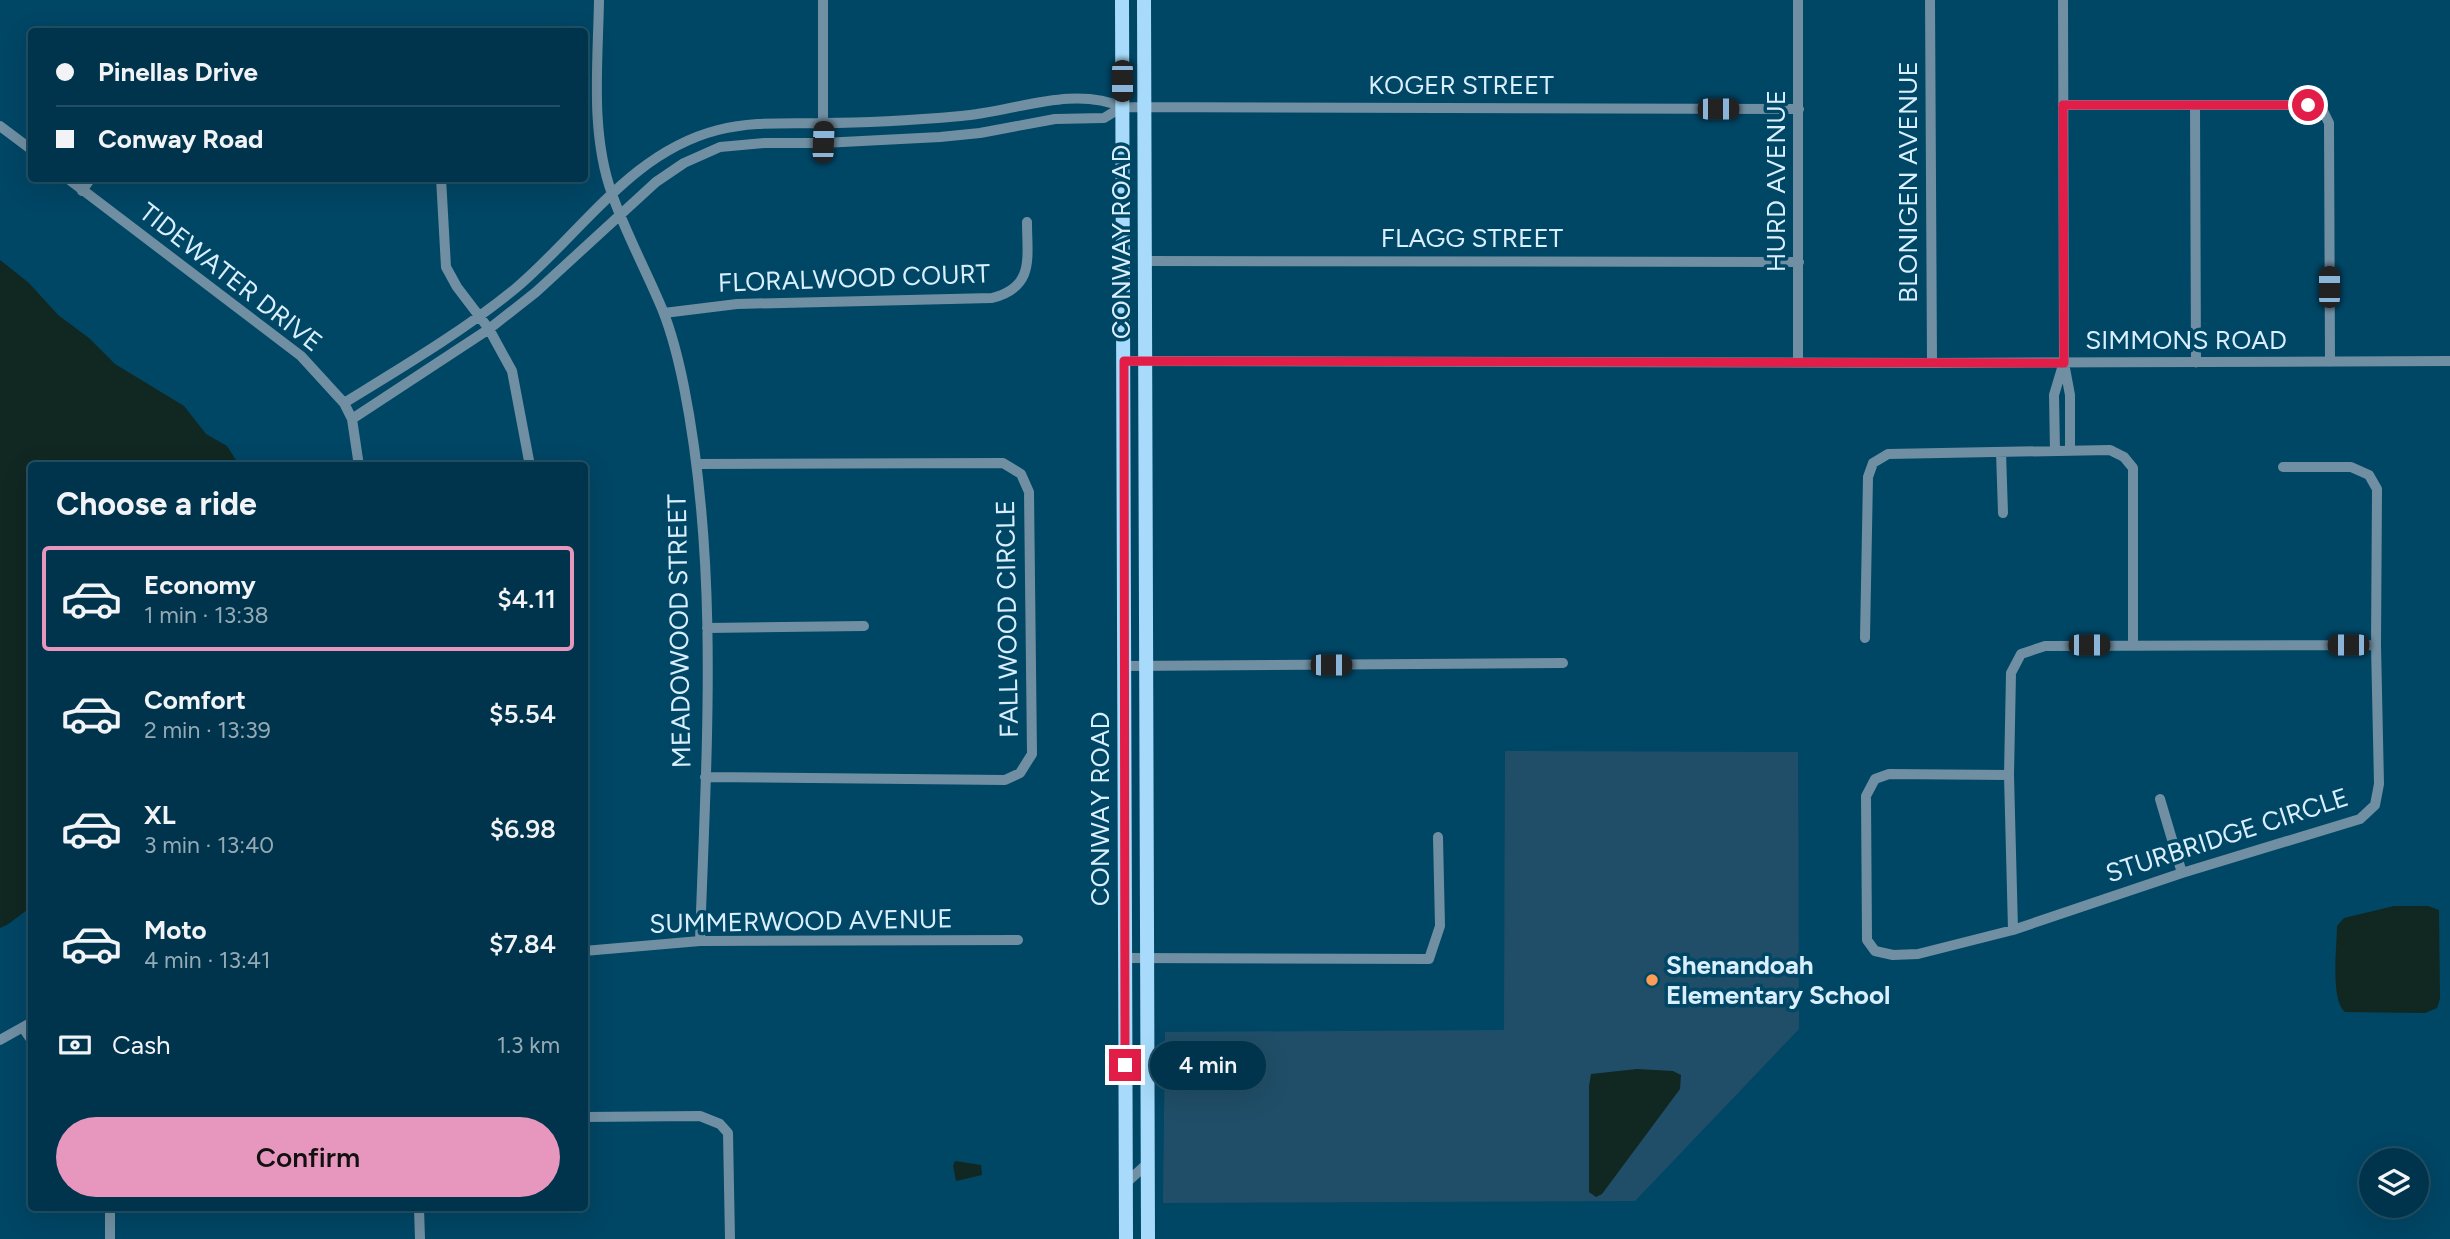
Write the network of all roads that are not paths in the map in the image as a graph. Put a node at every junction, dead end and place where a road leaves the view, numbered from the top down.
1 (599, 0) edge
2 (823, 0) edge
3 (1122, 0) edge
4 (1144, 0) edge
5 (1798, 0) edge
6 (1930, 0) edge
7 (2063, 0) edge
8 (2063, 105) junction
9 (2195, 106) junction
10 (1122, 107) junction
11 (1145, 107) junction
12 (1799, 109) junction
13 (824, 123) junction
14 (0, 125) edge
15 (823, 142) junction
16 (28, 147) edge
17 (72, 182) edge
18 (88, 182) edge
19 (441, 182) edge
20 (82, 191) junction
21 (612, 194) junction
22 (620, 214) junction
23 (1027, 222) dead end
24 (1145, 261) junction
25 (1799, 262) junction
26 (664, 313) junction
27 (479, 316) junction
28 (489, 328) junction
29 (1124, 361) junction
30 (1146, 361) junction
31 (2450, 361) edge
32 (1798, 362) junction
33 (2330, 362) junction
34 (1932, 363) junction
35 (2064, 363) junction
36 (2196, 363) junction
37 (344, 402) junction
38 (352, 419) junction
39 (2055, 451) junction
40 (2070, 451) junction
41 (2001, 452) junction
42 (358, 462) edge
43 (529, 462) edge
44 (697, 464) junction
45 (2283, 467) dead end
46 (2003, 513) dead end
47 (864, 626) dead end
48 (707, 628) junction
49 (1865, 638) dead end
50 (2133, 645) junction
51 (2375, 645) junction
52 (1563, 663) dead end
53 (1124, 666) junction
54 (1147, 666) junction
55 (2009, 775) junction
56 (705, 777) junction
57 (2160, 799) dead end
58 (1438, 836) dead end
59 (2182, 873) junction
60 (2013, 930) junction
61 (1018, 940) dead end
62 (700, 942) junction
63 (588, 951) edge
64 (1125, 958) junction
65 (1147, 958) junction
66 (27, 1025) edge
67 (0, 1040) edge
68 (588, 1117) edge
69 (1126, 1158) junction
70 (1148, 1163) junction
71 (1126, 1183) junction
72 (110, 1211) edge
73 (419, 1211) edge
74 (110, 1239) edge
75 (420, 1239) edge
76 (730, 1239) edge
77 (1126, 1239) edge
78 (1148, 1239) edge

1 - 21 street, MEADOWOOD STREET
2 - 13 street
3 - 10 main road, CONWAY ROAD
4 - 11 main road, CONWAY ROAD
5 - 12 street, HURD AVENUE
6 - 34 street, BLONIGEN AVENUE
7 - 8 street
8 - 9 street
8 - 35 street
9 - 33 street
9 - 36 street
10 - 11 street, KOGER STREET
10 - 13 street
10 - 15 street
10 - 29 main road, CONWAY ROAD
11 - 12 street, KOGER STREET
11 - 24 main road, CONWAY ROAD
12 - 25 street, HURD AVENUE
13 - 15 street
13 - 21 street
14 - 16 street
15 - 22 street
17 - 20 street, TIDEWATER DRIVE
18 - 20 street
19 - 27 street
20 - 37 street, TIDEWATER DRIVE
21 - 22 street, MEADOWOOD STREET
21 - 27 street
22 - 26 street, MEADOWOOD STREET
22 - 28 street
23 - 26 street, FLORALWOOD COURT
24 - 25 street, FLAGG STREET
24 - 30 main road, CONWAY ROAD
25 - 32 street, HURD AVENUE
26 - 44 street, MEADOWOOD STREET
27 - 28 street
27 - 37 street
28 - 38 street
28 - 43 street
29 - 30 street, SIMMONS ROAD
29 - 53 main road, CONWAY ROAD
30 - 32 street, SIMMONS ROAD
30 - 54 main road, CONWAY ROAD
31 - 33 street, SIMMONS ROAD
32 - 34 street, SIMMONS ROAD
33 - 36 street, SIMMONS ROAD
34 - 35 street, SIMMONS ROAD
35 - 36 street, SIMMONS ROAD
35 - 39 street
35 - 40 street
37 - 38 street, TIDEWATER DRIVE
38 - 42 street, TIDEWATER DRIVE
39 - 40 street
39 - 41 street
40 - 50 street
41 - 46 street
41 - 49 street
44 - 48 street, MEADOWOOD STREET
44 - 56 street, FALLWOOD CIRCLE
45 - 51 street, STURBRIDGE CIRCLE
47 - 48 street
48 - 56 street, MEADOWOOD STREET
50 - 51 street
50 - 55 street
51 - 59 street, STURBRIDGE CIRCLE
52 - 54 street
53 - 54 street
53 - 64 main road, CONWAY ROAD
54 - 65 main road, CONWAY ROAD
55 - 60 street
55 - 60 street, STURBRIDGE CIRCLE
56 - 62 street, MEADOWOOD STREET
57 - 59 street
58 - 65 street
59 - 60 street, STURBRIDGE CIRCLE
61 - 62 street, SUMMERWOOD AVENUE
62 - 63 street, SUMMERWOOD AVENUE
64 - 65 street
64 - 69 main road, CONWAY ROAD
65 - 70 main road, CONWAY ROAD
66 - 67 street
68 - 76 street
69 - 70 street
69 - 71 main road, CONWAY ROAD
70 - 71 street
70 - 78 main road, CONWAY ROAD
71 - 77 main road, CONWAY ROAD
72 - 74 street
73 - 75 street

